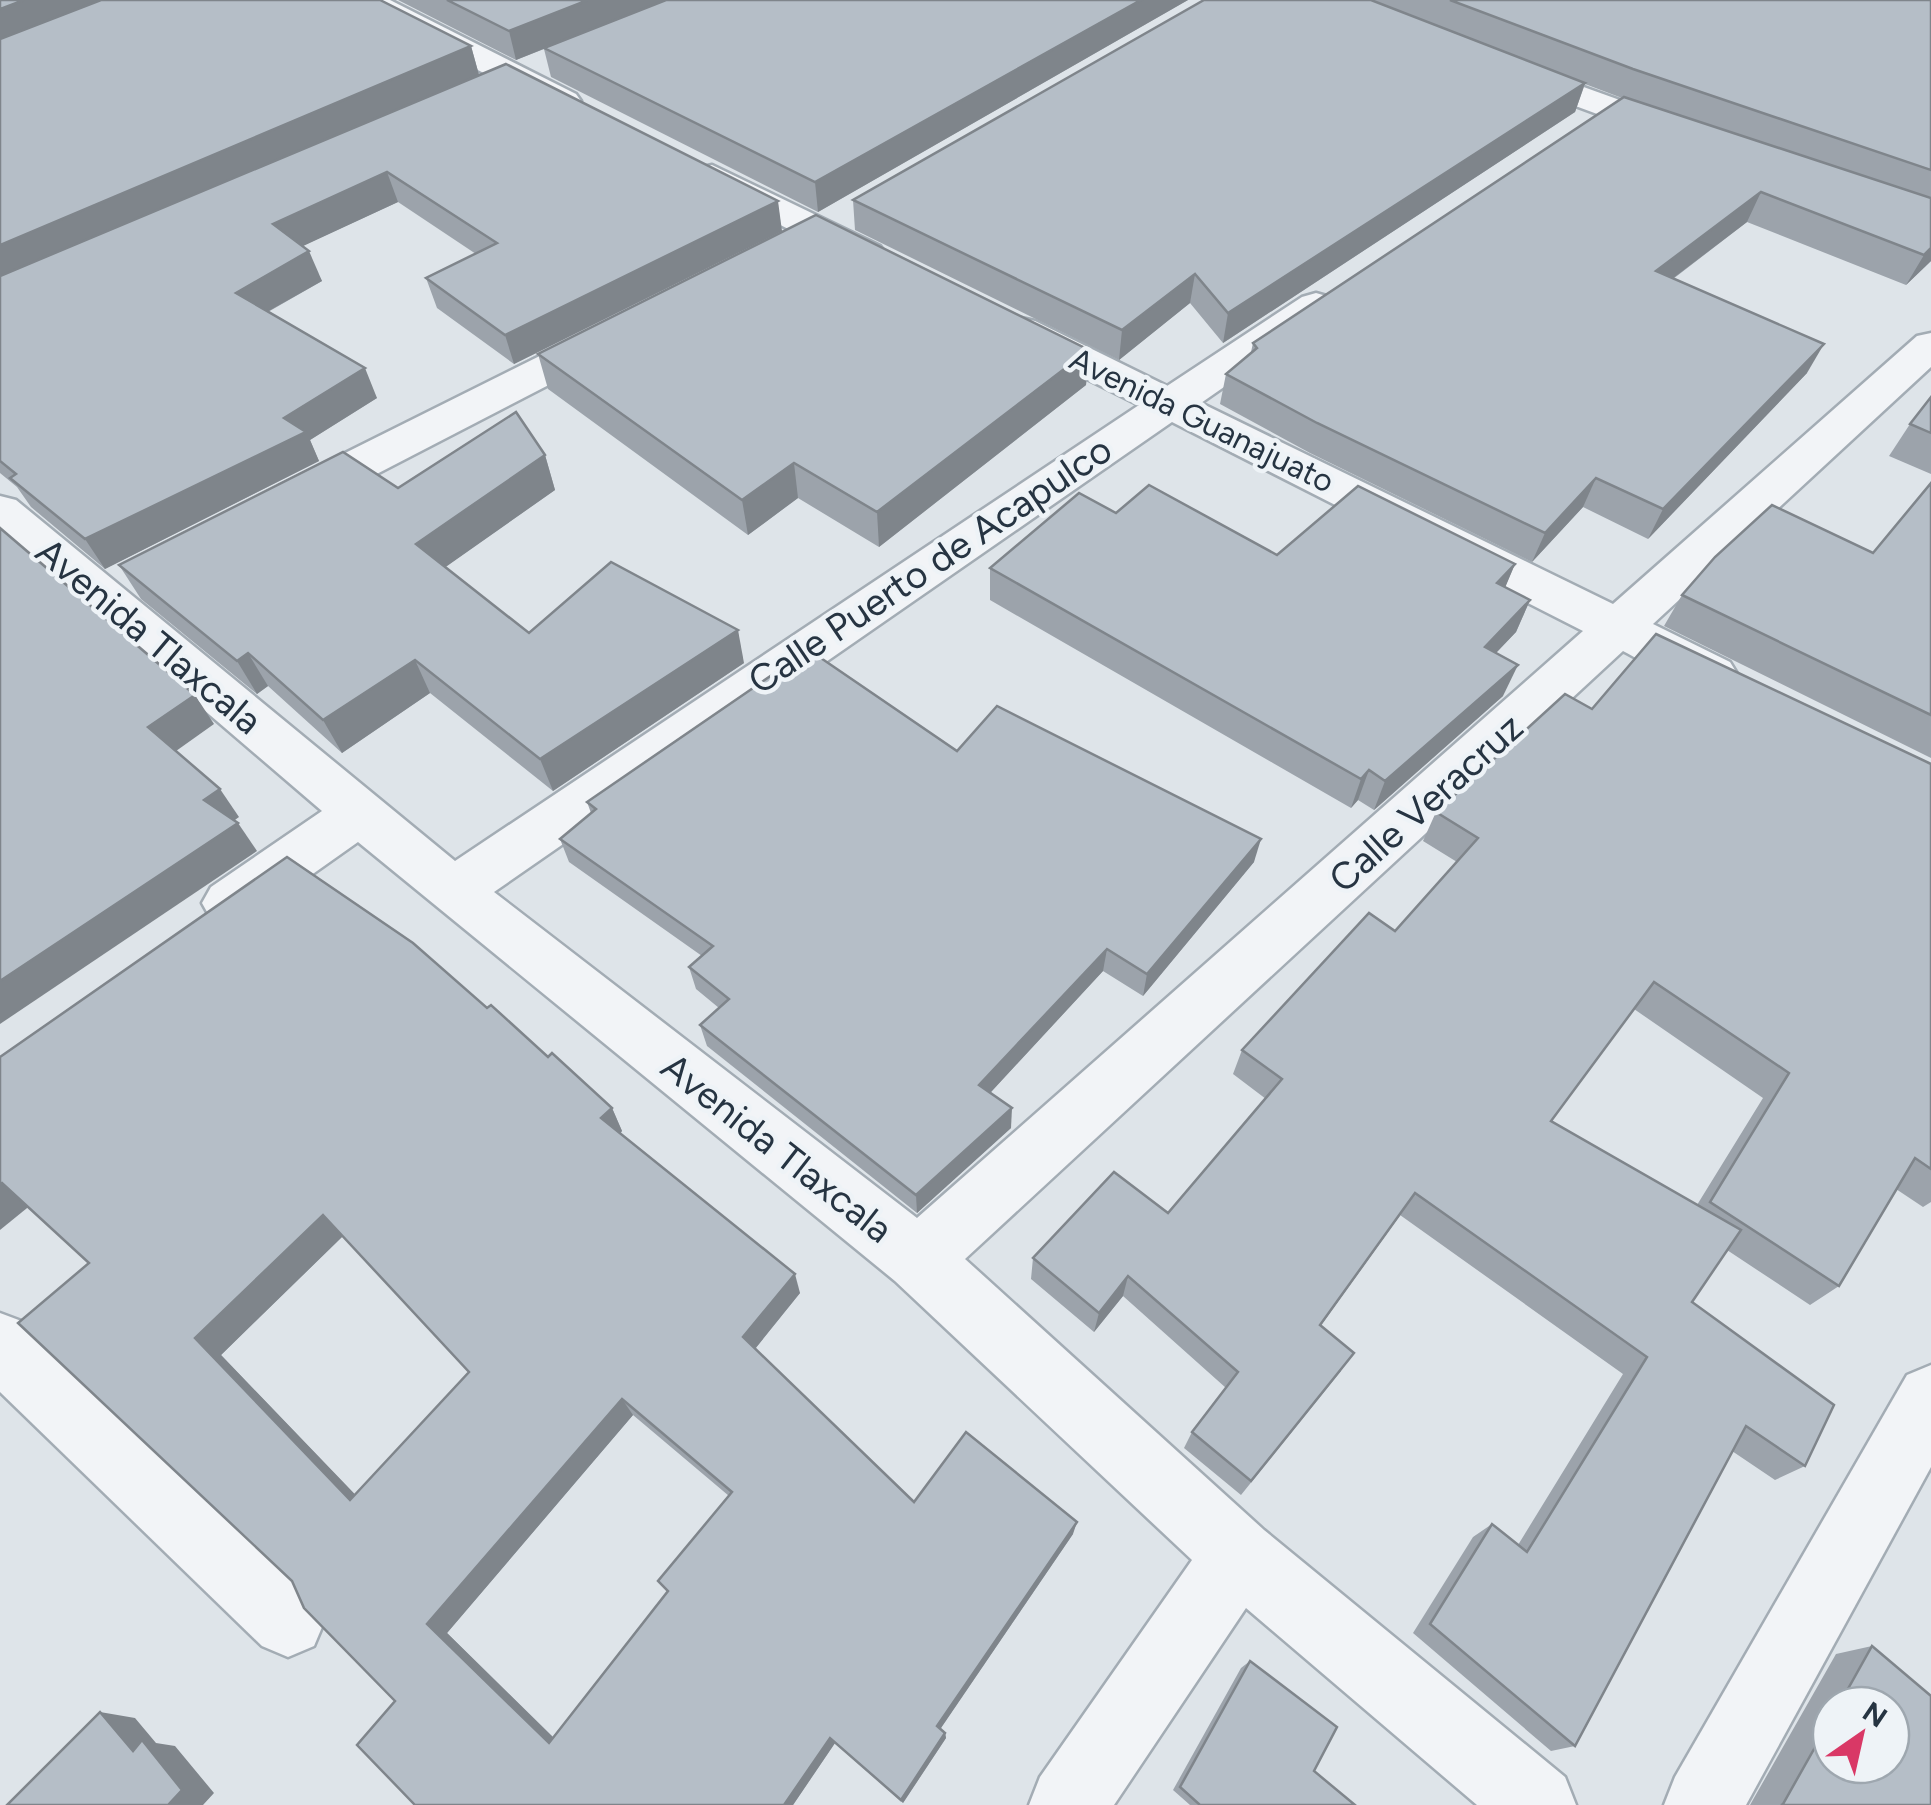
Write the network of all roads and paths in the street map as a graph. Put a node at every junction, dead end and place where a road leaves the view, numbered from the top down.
1 (366, 0) edge
2 (1482, 60) edge
3 (600, 119) edge
4 (1704, 141) edge
5 (684, 162) edge
6 (906, 274) edge
7 (1348, 283) edge
8 (994, 317) edge
9 (644, 320) edge
10 (1931, 345) edge
11 (1169, 402) junction
12 (0, 511) edge
13 (258, 515) edge
14 (1620, 628) junction
15 (1741, 689) edge
16 (359, 814) junction
17 (453, 891) junction
18 (196, 926) edge
19 (918, 1259) junction
20 (0, 1346) edge
21 (1931, 1400) edge
22 (1239, 1556) junction
23 (288, 1620) dead end
24 (1068, 1805) edge
25 (1537, 1805) edge
26 (1703, 1805) edge

1 - 3 street
2 - 4 street
5 - 6 street
7 - 11 street, Calle Puerto de Acapulco
8 - 11 street, Avenida Guanajuato
9 - 13 street
10 - 14 street, Calle Veracruz
11 - 14 street, Avenida Guanajuato
11 - 17 street, Calle Puerto de Acapulco
12 - 16 street, Avenida Tlaxcala
14 - 15 street, Avenida Guanajuato
14 - 19 street, Calle Veracruz
16 - 17 street, Avenida Tlaxcala
16 - 18 street
17 - 19 street, Avenida Tlaxcala
19 - 22 street, Avenida Tlaxcala
20 - 23 street
21 - 26 street
22 - 24 street
22 - 25 street, Avenida Tlaxcala

